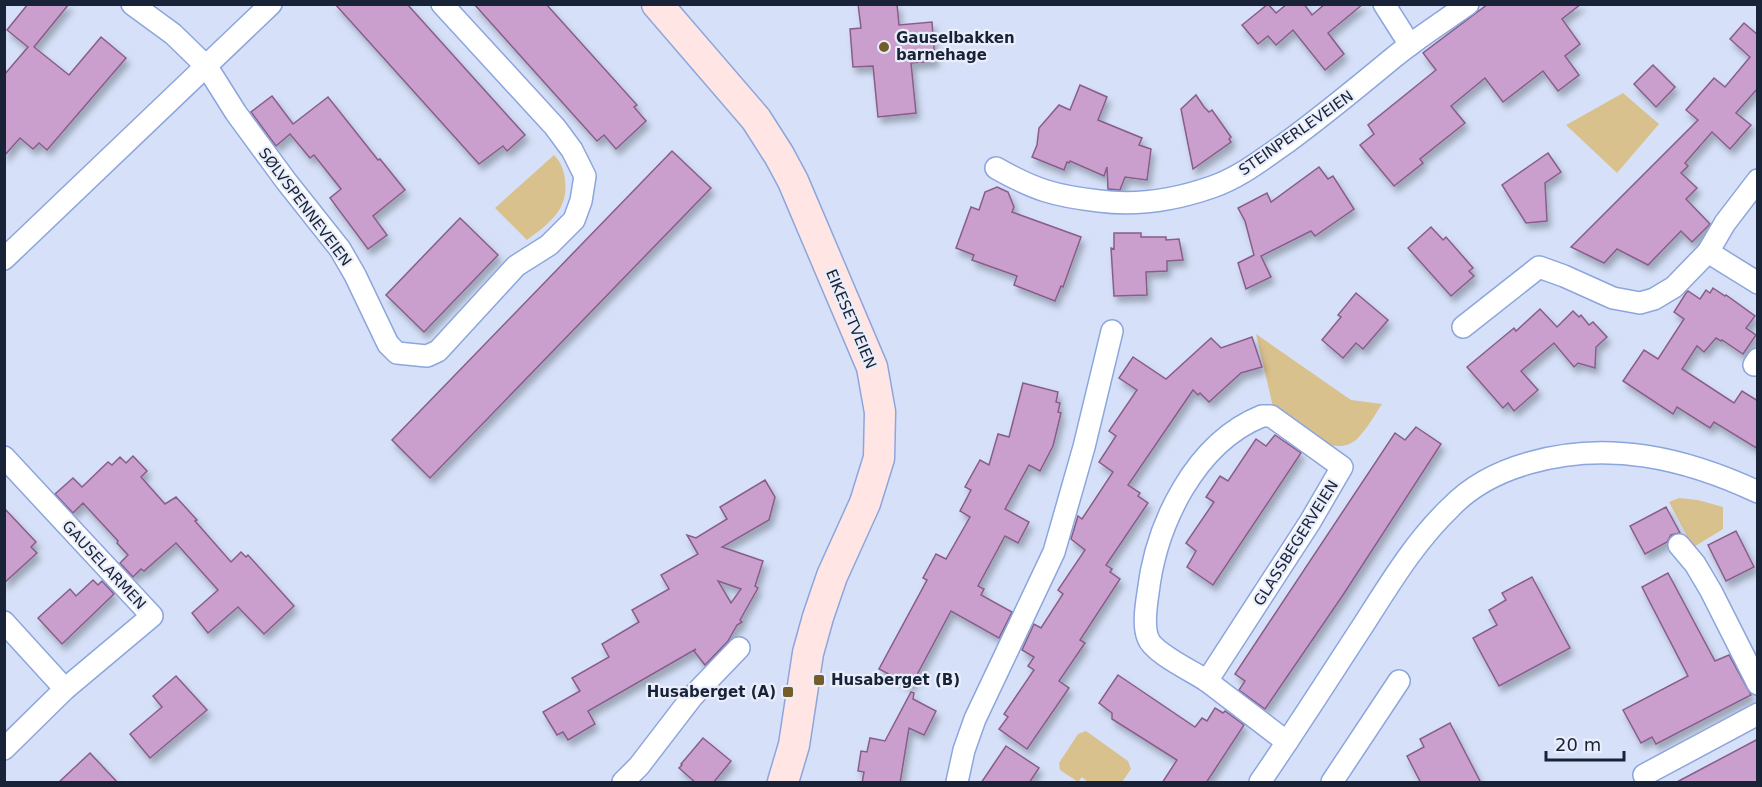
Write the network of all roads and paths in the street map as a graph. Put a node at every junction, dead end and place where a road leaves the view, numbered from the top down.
1 (132, 4) edge
2 (271, 4) edge
3 (442, 4) edge
4 (657, 4) edge
5 (1384, 4) edge
6 (1468, 4) edge
7 (1410, 45) junction
8 (207, 67) junction
9 (996, 168) dead end
10 (1758, 180) edge
11 (1708, 252) junction
12 (4, 259) edge
13 (1758, 283) edge
14 (1463, 327) dead end
15 (1112, 331) dead end
16 (4, 457) edge
17 (1758, 492) edge
18 (1679, 544) dead end
19 (4, 622) edge
20 (740, 648) dead end
21 (1207, 681) junction
22 (1399, 681) dead end
23 (1758, 684) edge
24 (65, 689) junction
25 (1758, 714) edge
26 (1287, 742) junction
27 (794, 745) junction
28 (4, 749) edge
29 (1644, 775) dead end
30 (623, 783) edge
31 (783, 783) edge
32 (795, 783) edge
33 (957, 783) edge
34 (1260, 783) edge
35 (1332, 783) edge

1 - 8 street
2 - 8 street
3 - 8 street, SØLVSPENNEVEIEN
4 - 27 main road, EIKESETVEIEN
5 - 7 street
6 - 7 street, STEINPERLEVEIEN
7 - 9 street, STEINPERLEVEIEN
8 - 12 street
10 - 11 street
11 - 13 street
11 - 14 street
15 - 33 street
16 - 24 street, GAUSELARMEN
17 - 26 street
18 - 23 street
19 - 24 street
20 - 30 street
21 - 21 street, GLASSBEGERVEIEN
21 - 26 street, GLASSBEGERVEIEN
22 - 35 street
24 - 28 street, GAUSELARMEN
25 - 29 street
26 - 34 street
27 - 31 main road, EIKESETVEIEN
27 - 32 main road, EIKESETVEIEN

